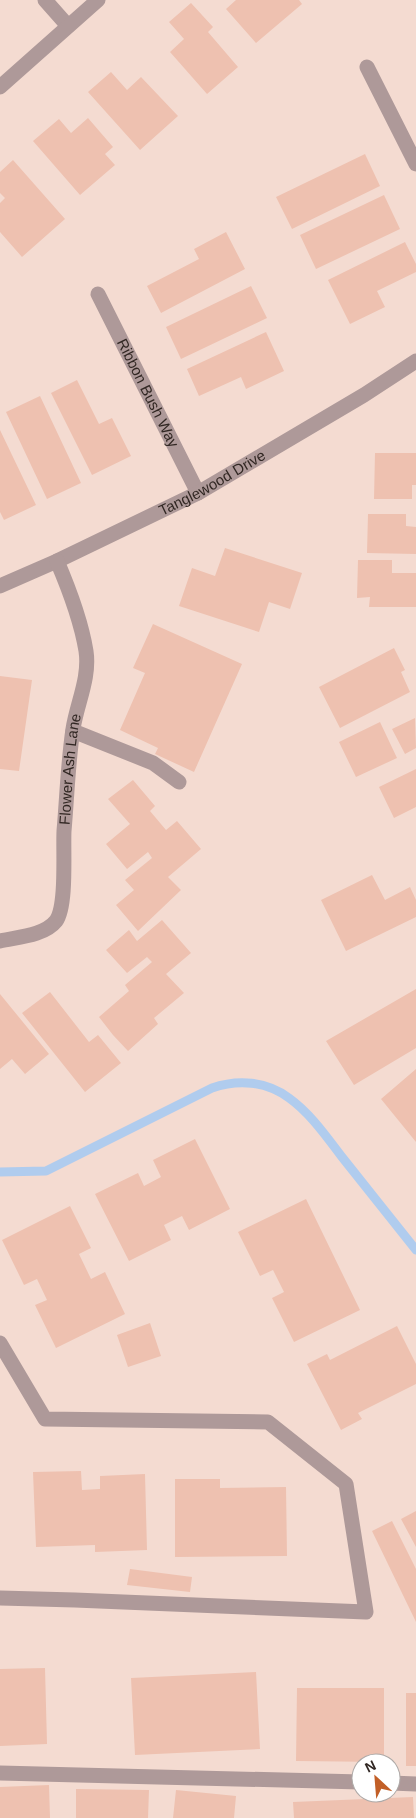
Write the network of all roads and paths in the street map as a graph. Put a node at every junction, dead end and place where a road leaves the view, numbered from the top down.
1 (45, 0) edge
2 (98, 0) edge
3 (68, 26) junction
4 (367, 67) dead end
5 (0, 87) edge
6 (416, 164) edge
7 (98, 294) dead end
8 (416, 361) edge
9 (198, 493) junction
10 (57, 561) junction
11 (0, 586) edge
12 (72, 731) junction
13 (180, 782) dead end
14 (0, 941) edge
15 (0, 1343) edge
16 (0, 1598) edge
17 (0, 1773) edge
18 (351, 1782) edge
19 (401, 1783) edge
20 (416, 1784) edge

1 - 3 street
2 - 3 street
3 - 5 street
4 - 6 street
7 - 9 street, Ribbon Bush Way
8 - 9 street, Tanglewood Drive
9 - 10 street, Tanglewood Drive
10 - 11 street, Tanglewood Drive
10 - 12 street, Flower Ash Lane
12 - 13 street
12 - 14 street, Flower Ash Lane
15 - 16 street
17 - 18 street
19 - 20 street

